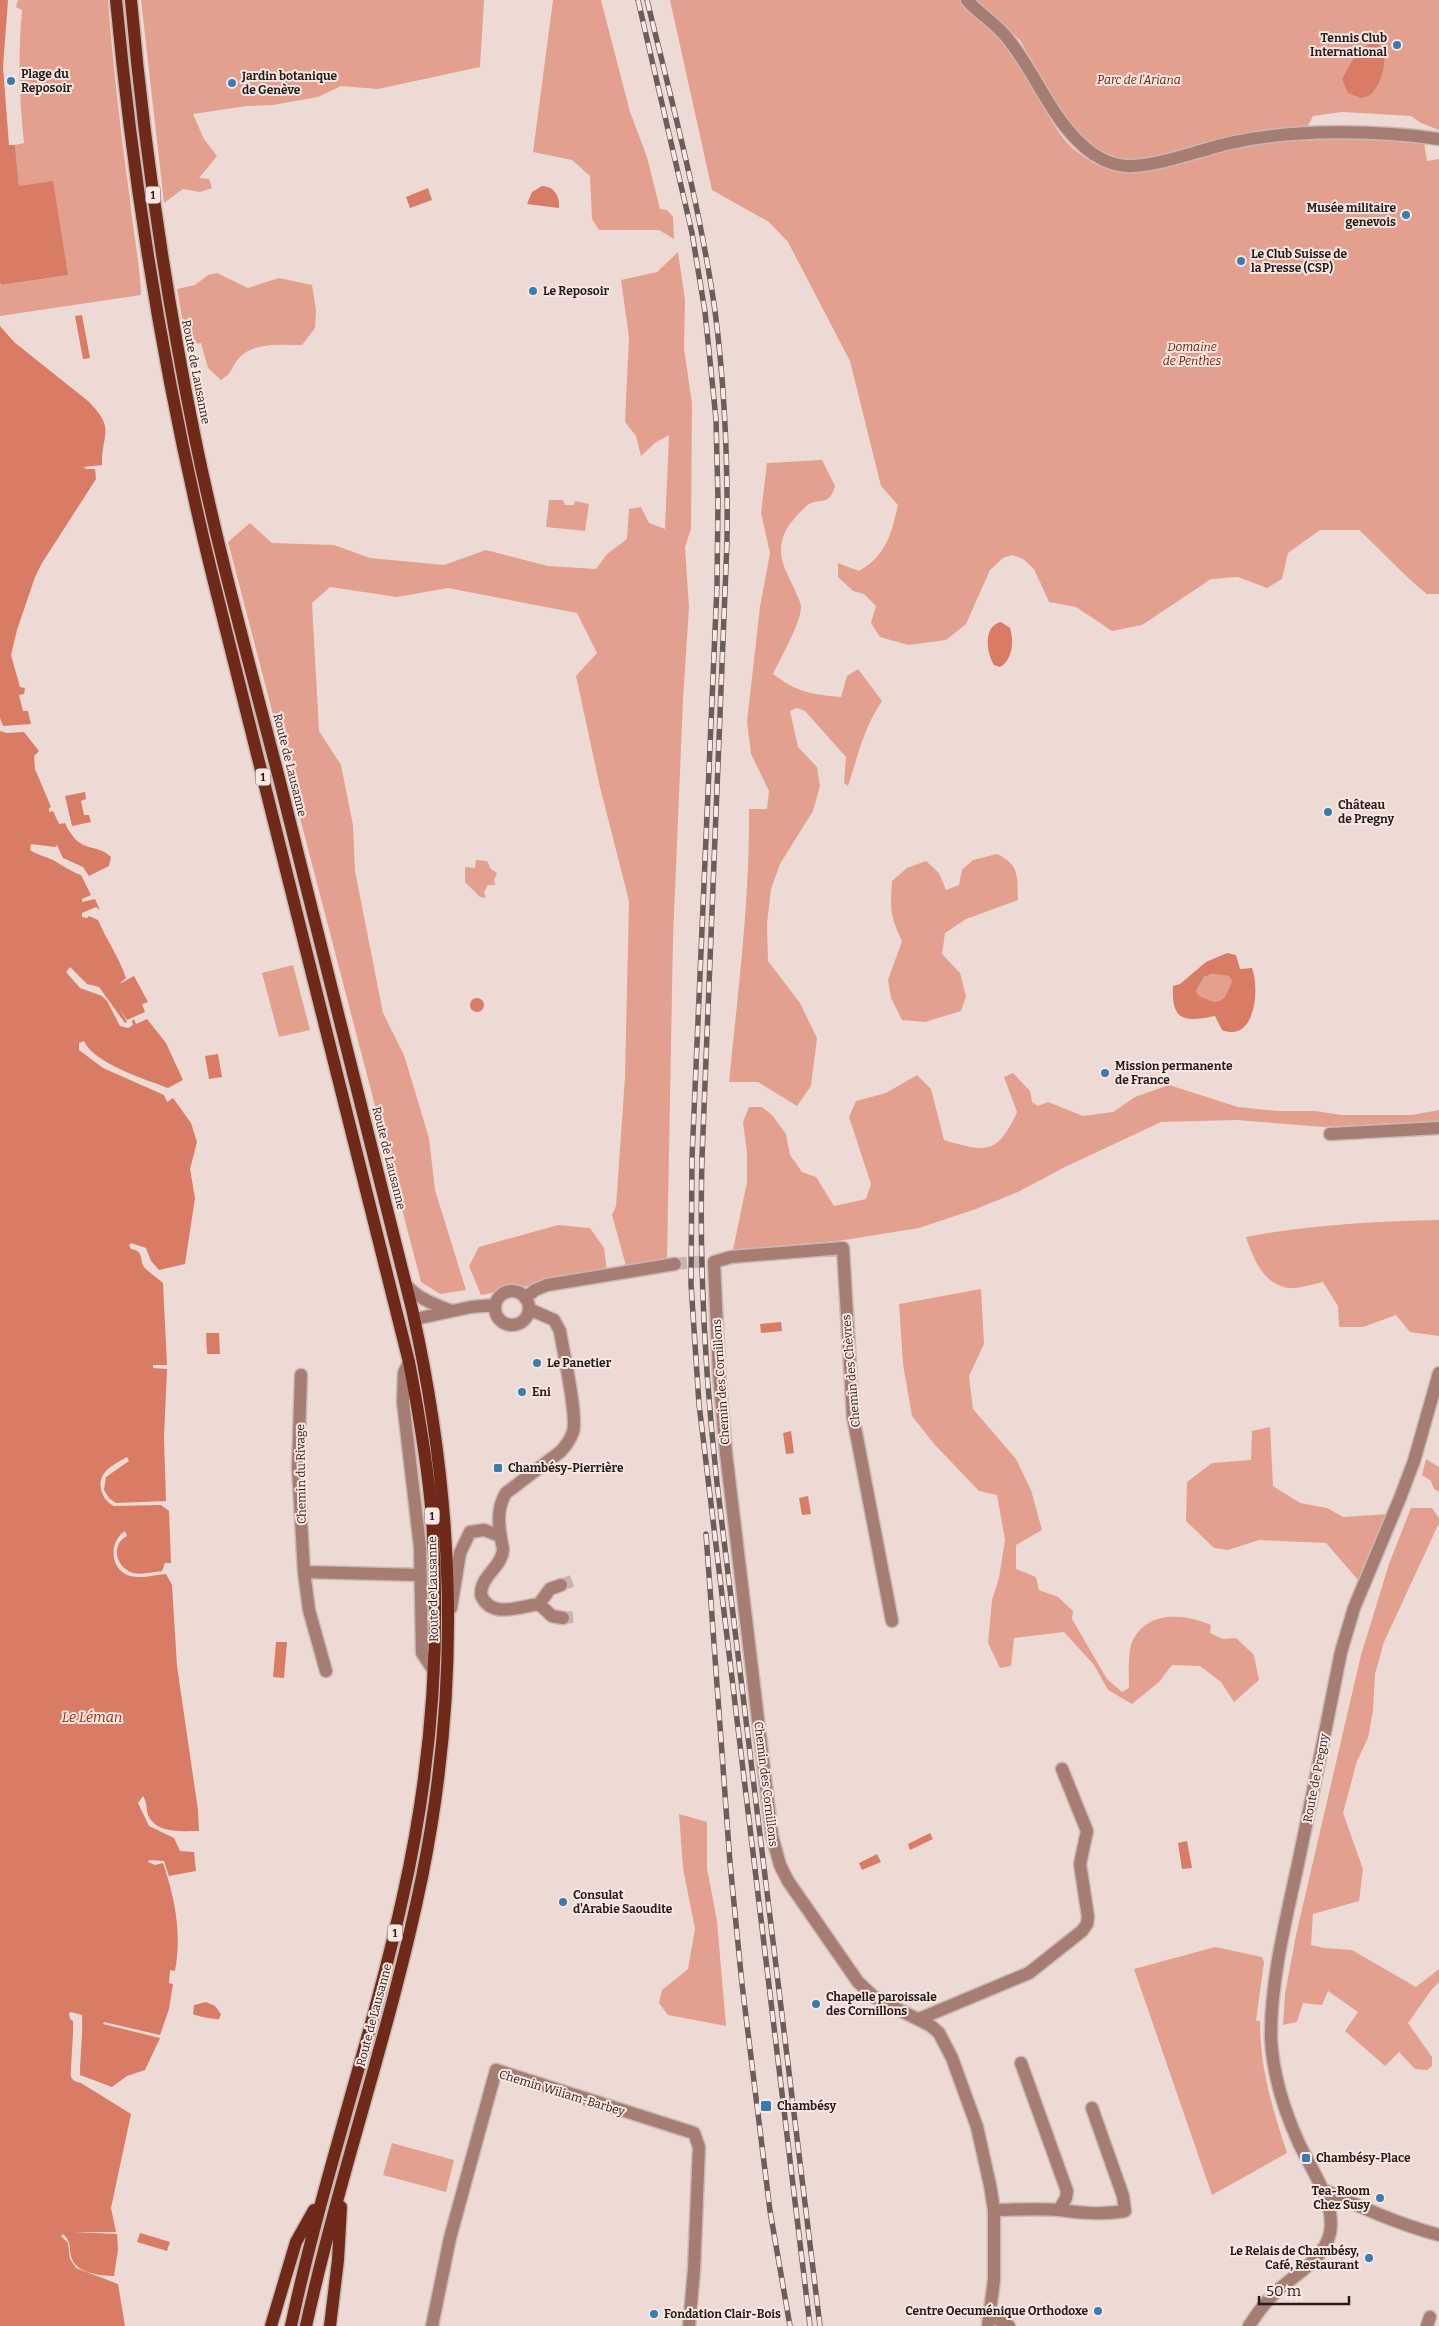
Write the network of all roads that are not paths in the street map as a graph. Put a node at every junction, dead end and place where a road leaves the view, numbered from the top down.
1 (116, 0) edge
2 (132, 0) edge
3 (967, 0) edge
4 (1439, 139) edge
5 (1439, 1128) edge
6 (1330, 1134) dead end
7 (710, 1262) joint
8 (675, 1264) tunnel mouth
9 (407, 1286) junction
10 (527, 1304) junction
11 (495, 1305) junction
12 (451, 1311) junction
13 (414, 1319) junction
14 (400, 1322) junction
15 (409, 1362) junction
16 (1439, 1373) edge
17 (301, 1375) dead end
18 (500, 1536) junction
19 (304, 1572) junction
20 (421, 1575) junction
21 (561, 1585) tunnel mouth
22 (539, 1604) junction
23 (563, 1618) tunnel mouth
24 (892, 1621) dead end
25 (449, 1623) junction
26 (326, 1671) dead end
27 (434, 1671) junction
28 (1062, 1769) dead end
29 (919, 2019) junction
30 (1021, 2063) dead end
31 (1092, 2108) dead end
32 (343, 2184) junction
33 (1322, 2189) junction
34 (325, 2190) junction
35 (994, 2210) junction
36 (1059, 2210) junction
37 (1439, 2236) edge
38 (989, 2321) edge
39 (271, 2326) edge
40 (291, 2326) edge
41 (306, 2326) edge
42 (330, 2326) edge
43 (432, 2326) edge
44 (689, 2326) edge
45 (1009, 2326) edge
46 (1249, 2326) edge

1 - 14 main road, Route de Lausanne / 1
2 - 9 main road, Route de Lausanne / 1
3 - 4 street
5 - 6 street
7 - 24 street, Chemin des Chèvres
7 - 29 street, Chemin des Cornillons
8 - 10 street
9 - 12 street
9 - 13 main road, Route de Lausanne / 1
10 - 11 street
10 - 11 street
10 - 18 street
11 - 12 street
12 - 13 street
13 - 14 main road
13 - 25 main road, Route de Lausanne / 1
14 - 15 main road, Route de Lausanne / 1
15 - 20 street, Route de Lausanne
15 - 27 main road, Route de Lausanne / 1
16 - 33 street, Route de Pregny
17 - 19 street, Chemin du Rivage
18 - 22 street
18 - 25 street
19 - 20 street
19 - 26 street, Chemin du Rivage
20 - 27 street, Route de Lausanne
21 - 22 street
22 - 23 street
25 - 32 main road, Route de Lausanne / 1
27 - 34 main road, Route de Lausanne / 1
28 - 29 street
29 - 35 street, Chemin des Cornillons
30 - 36 street
31 - 36 street
32 - 41 main road, Route de Lausanne / 1
32 - 42 main road
33 - 37 street
33 - 46 street, Route de Pregny
34 - 39 main road
34 - 40 main road, Route de Lausanne / 1
35 - 36 street
35 - 38 street, Chemin des Cornillons
38 - 45 street
43 - 44 street, Chemin Wiliam-Barbey

